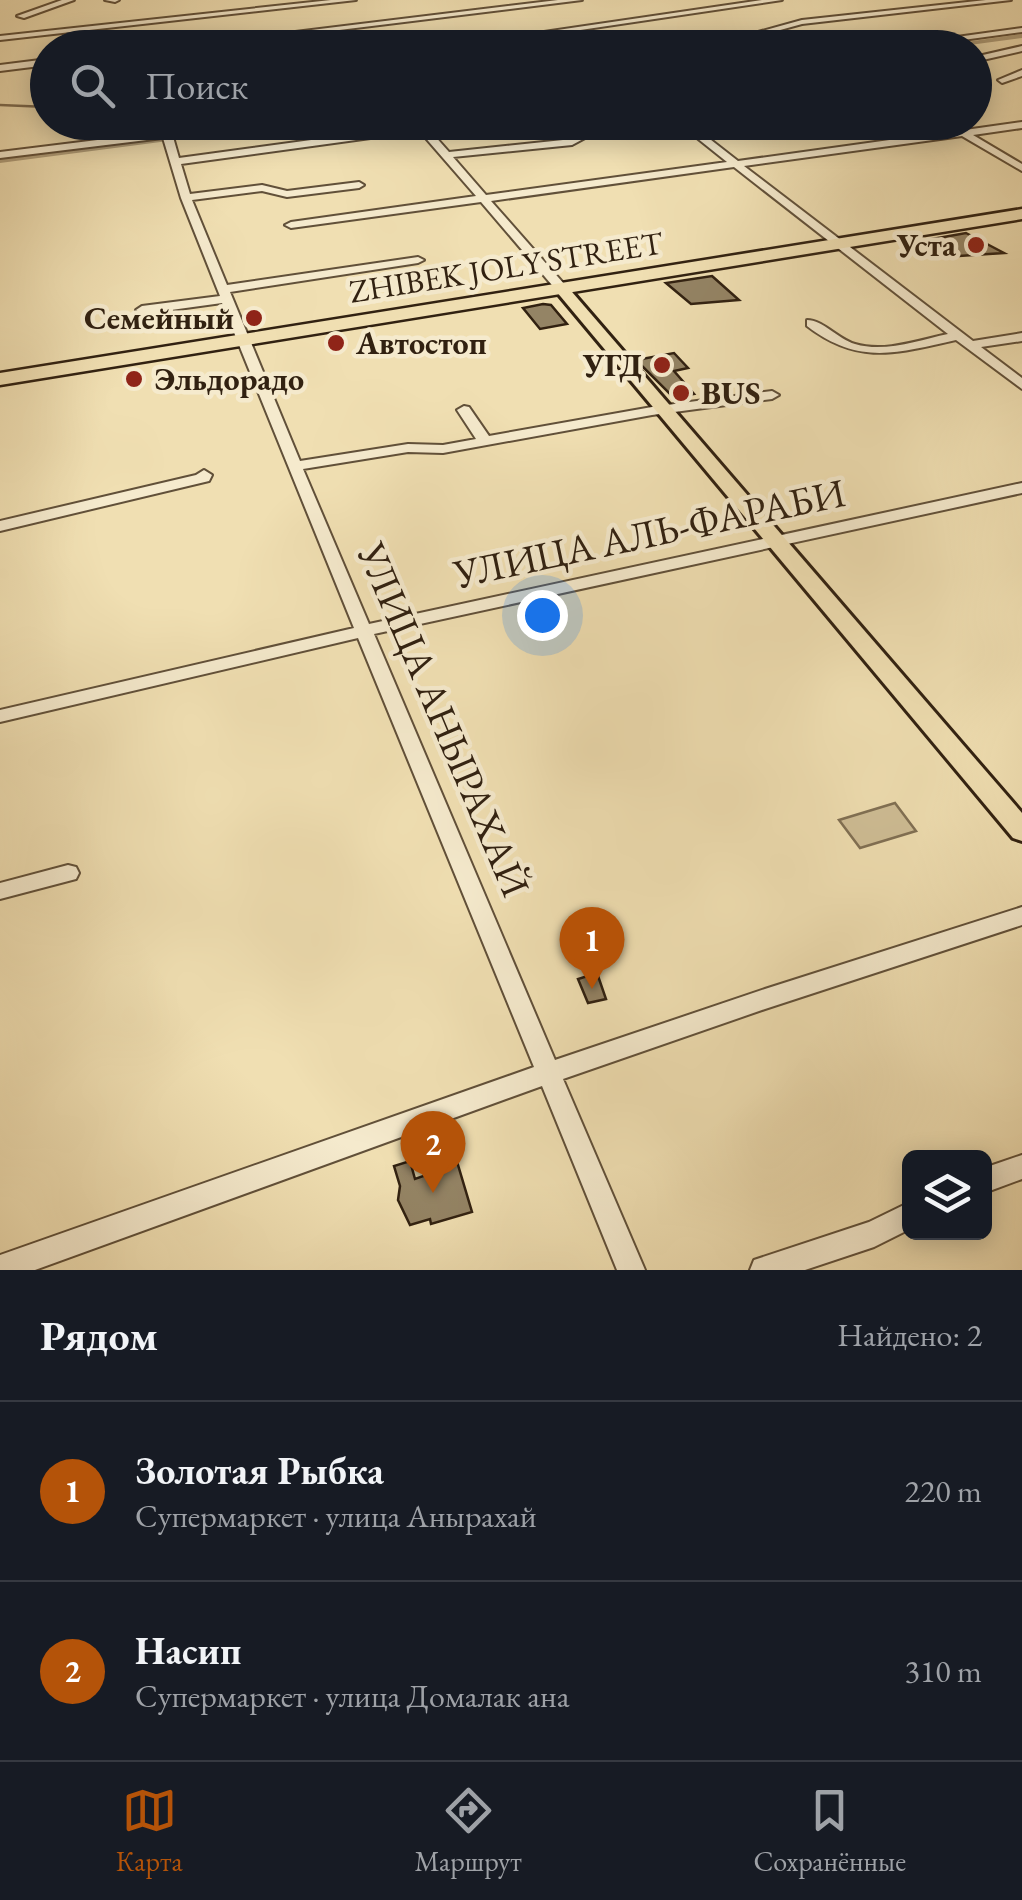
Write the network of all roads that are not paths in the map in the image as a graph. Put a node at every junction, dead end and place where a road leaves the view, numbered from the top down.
1 (70, 0) edge
2 (352, 0) edge
3 (578, 0) edge
4 (778, 0) edge
5 (1006, 0) edge
6 (210, 5) dead end
7 (218, 15) junction
8 (22, 16) dead end
9 (76, 30) edge
10 (229, 30) edge
11 (348, 30) edge
12 (566, 30) edge
13 (772, 30) edge
14 (1022, 30) edge
15 (992, 34) edge
16 (30, 35) edge
17 (0, 38) edge
18 (1022, 48) edge
19 (992, 56) edge
20 (30, 64) edge
21 (0, 68) edge
22 (1022, 73) edge
23 (1002, 80) dead end
24 (1022, 125) edge
25 (992, 129) edge
26 (186, 140) edge
27 (256, 140) edge
28 (435, 140) edge
29 (704, 140) edge
30 (913, 140) edge
31 (974, 140) edge
32 (568, 142) dead end
33 (172, 146) junction
34 (447, 154) junction
35 (0, 155) edge
36 (736, 165) junction
37 (0, 167) edge
38 (1022, 168) edge
39 (359, 185) dead end
40 (186, 198) junction
41 (486, 200) junction
42 (1022, 214) edge
43 (290, 225) dead end
44 (837, 243) junction
45 (418, 260) dead end
46 (561, 288) junction
47 (225, 294) junction
48 (142, 310) dead end
49 (811, 323) dead end
50 (1022, 337) edge
51 (244, 340) junction
52 (965, 341) junction
53 (0, 378) edge
54 (1022, 385) edge
55 (772, 395) dead end
56 (464, 410) dead end
57 (663, 410) junction
58 (486, 442) junction
59 (294, 466) junction
60 (204, 476) dead end
61 (1022, 488) edge
62 (0, 526) edge
63 (778, 541) junction
64 (364, 631) junction
65 (0, 716) edge
66 (1022, 831) edge
67 (68, 873) dead end
68 (0, 891) edge
69 (1022, 916) edge
70 (550, 1074) junction
71 (1022, 1168) edge
72 (992, 1178) edge
73 (902, 1220) edge
74 (0, 1268) edge
75 (631, 1270) edge
76 (764, 1270) edge

1 - 8 street
2 - 7 street
3 - 11 street
4 - 12 street
5 - 13 street
6 - 7 street
7 - 9 street
7 - 10 street
14 - 15 street
16 - 17 street
18 - 19 street
20 - 21 street
22 - 23 street
24 - 25 street
26 - 33 street
27 - 33 street
28 - 34 street
29 - 36 street
30 - 36 street
31 - 38 street
32 - 34 street
33 - 35 street
33 - 37 street
33 - 40 street, УЛИЦА АНЫРАХАЙ
34 - 41 street
36 - 41 street
36 - 44 street
39 - 40 street
40 - 47 street, УЛИЦА АНЫРАХАЙ
41 - 43 street
41 - 46 street
42 - 44 highway, ZHIBEK JOLY STREET
44 - 46 highway, ZHIBEK JOLY STREET
44 - 52 street
45 - 47 street
46 - 51 highway, ZHIBEK JOLY STREET
46 - 57 main road
47 - 48 street
47 - 51 street, УЛИЦА АНЫРАХАЙ
49 - 52 street
50 - 52 street
51 - 53 highway, ZHIBEK JOLY STREET
51 - 59 street, УЛИЦА АНЫРАХАЙ
52 - 54 street
55 - 57 street
56 - 58 street
57 - 58 street
57 - 63 main road
58 - 59 street
59 - 64 street, УЛИЦА АНЫРАХАЙ
60 - 62 street
61 - 63 street, УЛИЦА АЛЬ-ФАРАБИ
63 - 64 street, УЛИЦА АЛЬ-ФАРАБИ
63 - 66 main road
64 - 65 street, УЛИЦА АЛЬ-ФАРАБИ
64 - 70 street, УЛИЦА АНЫРАХАЙ
67 - 68 street
69 - 70 street
70 - 74 street
70 - 75 street, УЛИЦА АНЫРАХАЙ
71 - 72 street
73 - 76 street

